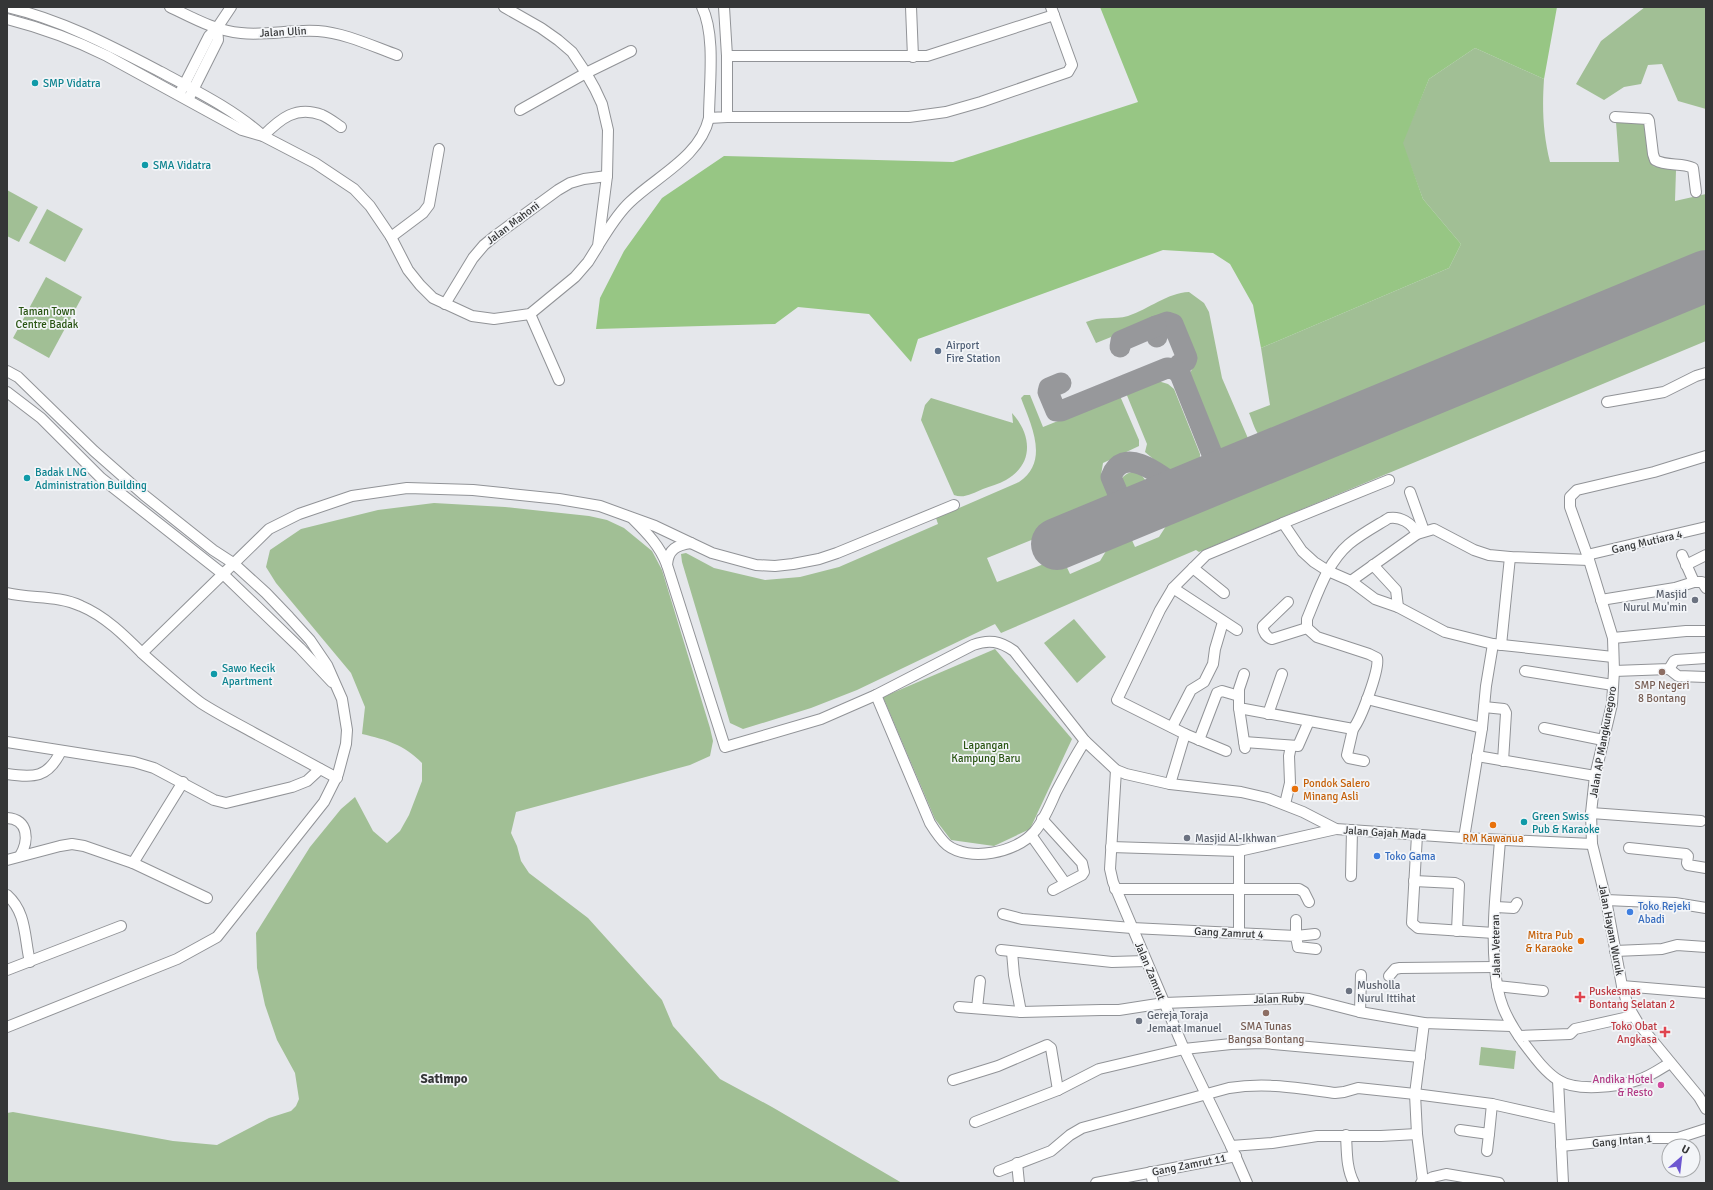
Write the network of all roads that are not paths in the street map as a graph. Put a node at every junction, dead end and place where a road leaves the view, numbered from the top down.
1 (7, 7) edge
2 (170, 7) edge
3 (231, 7) edge
4 (702, 7) edge
5 (724, 7) edge
6 (911, 7) edge
7 (508, 8) edge
8 (1052, 11) edge
9 (7, 19) edge
10 (216, 28) junction
11 (631, 51) dead end
12 (397, 55) dead end
13 (727, 56) junction
14 (913, 57) junction
15 (586, 73) junction
16 (189, 87) junction
17 (183, 98) junction
18 (520, 110) dead end
19 (1614, 116) dead end
20 (727, 117) junction
21 (709, 118) junction
22 (341, 127) dead end
23 (264, 136) junction
24 (439, 149) dead end
25 (607, 176) junction
26 (1696, 192) dead end
27 (602, 214) junction
28 (617, 217) junction
29 (391, 237) junction
30 (598, 246) junction
31 (445, 304) junction
32 (530, 314) junction
33 (7, 372) edge
34 (1706, 373) edge
35 (559, 380) dead end
36 (7, 392) edge
37 (1607, 402) dead end
38 (52, 409) junction
39 (41, 418) junction
40 (1706, 456) edge
41 (1389, 480) dead end
42 (1410, 492) dead end
43 (954, 505) dead end
44 (629, 515) junction
45 (1283, 523) junction
46 (1706, 527) edge
47 (1421, 532) junction
48 (691, 543) junction
49 (1682, 555) dead end
50 (1706, 555) edge
51 (1510, 557) junction
52 (1588, 558) junction
53 (233, 563) junction
54 (1373, 564) junction
55 (667, 565) junction
56 (1686, 565) junction
57 (1193, 568) junction
58 (1328, 571) junction
59 (223, 574) junction
60 (1351, 581) junction
61 (1694, 582) junction
62 (1173, 588) junction
63 (1706, 588) edge
64 (7, 593) edge
65 (1224, 593) dead end
66 (1602, 600) junction
67 (1288, 602) dead end
68 (1398, 606) junction
69 (1223, 622) junction
70 (1306, 628) junction
71 (1237, 630) dead end
72 (1706, 631) edge
73 (1613, 638) junction
74 (1497, 645) junction
75 (142, 653) junction
76 (1613, 657) junction
77 (1706, 658) edge
78 (1669, 669) junction
79 (1525, 671) dead end
80 (1614, 671) junction
81 (1244, 674) dead end
82 (1282, 674) dead end
83 (1706, 677) edge
84 (1206, 679) junction
85 (1613, 685) junction
86 (336, 687) junction
87 (1218, 692) junction
88 (876, 695) junction
89 (1239, 696) junction
90 (1367, 699) junction
91 (1484, 707) junction
92 (1239, 708) junction
93 (1268, 714) junction
94 (1309, 721) junction
95 (1172, 727) junction
96 (1482, 728) junction
97 (1544, 728) dead end
98 (1353, 729) junction
99 (1185, 734) junction
100 (1200, 740) junction
101 (1603, 740) junction
102 (1084, 741) junction
103 (7, 742) edge
104 (1290, 746) junction
105 (61, 751) junction
106 (1226, 751) dead end
107 (1477, 756) junction
108 (1364, 761) dead end
109 (1503, 761) junction
110 (320, 769) junction
111 (1116, 770) junction
112 (7, 774) edge
113 (1595, 776) junction
114 (337, 778) junction
115 (183, 782) junction
116 (1170, 784) junction
117 (1285, 804) junction
118 (1591, 814) junction
119 (7, 818) edge
120 (1042, 819) junction
121 (1701, 821) dead end
122 (1336, 829) junction
123 (1352, 830) junction
124 (1031, 835) junction
125 (1417, 835) junction
126 (1464, 838) junction
127 (1500, 840) junction
128 (1592, 844) junction
129 (1111, 847) junction
130 (1629, 848) dead end
131 (1239, 851) junction
132 (20, 856) junction
133 (7, 860) edge
134 (133, 863) junction
135 (1706, 868) edge
136 (1351, 876) dead end
137 (1414, 881) junction
138 (1065, 882) junction
139 (1115, 889) junction
140 (1239, 889) junction
141 (1052, 890) dead end
142 (7, 895) edge
143 (207, 898) dead end
144 (1606, 900) junction
145 (1309, 902) dead end
146 (1517, 903) dead end
147 (1496, 907) junction
148 (1706, 908) edge
149 (1004, 914) dead end
150 (1296, 920) dead end
151 (121, 926) dead end
152 (1132, 928) junction
153 (1457, 931) junction
154 (1239, 933) junction
155 (1494, 933) junction
156 (1315, 934) dead end
157 (1296, 936) junction
158 (1706, 947) edge
159 (1316, 949) dead end
160 (1001, 950) dead end
161 (1615, 951) junction
162 (1012, 952) junction
163 (1146, 960) junction
164 (30, 962) junction
165 (1494, 967) junction
166 (7, 970) edge
167 (1362, 975) dead end
168 (1389, 976) dead end
169 (980, 981) dead end
170 (1498, 986) junction
171 (1622, 986) junction
172 (1543, 991) dead end
173 (1706, 993) edge
174 (1164, 1003) junction
175 (959, 1007) dead end
176 (977, 1008) junction
177 (1021, 1012) junction
178 (1360, 1012) junction
179 (1633, 1016) junction
180 (1424, 1023) junction
181 (1511, 1026) junction
182 (7, 1027) edge
183 (1519, 1036) junction
184 (1184, 1049) junction
185 (1420, 1057) junction
186 (1670, 1063) junction
187 (953, 1080) dead end
188 (1558, 1080) junction
189 (1058, 1090) junction
190 (1205, 1094) junction
191 (1416, 1094) junction
192 (1492, 1104) junction
193 (1706, 1109) edge
194 (1559, 1119) junction
195 (975, 1122) dead end
196 (1706, 1129) edge
197 (1460, 1130) dead end
198 (1417, 1134) junction
199 (1489, 1134) junction
200 (1346, 1135) junction
201 (1231, 1146) junction
202 (1560, 1146) junction
203 (1487, 1151) dead end
204 (1236, 1156) junction
205 (1017, 1163) junction
206 (999, 1171) dead end
207 (1151, 1172) junction
208 (1422, 1182) edge
209 (1019, 1183) edge
210 (1096, 1183) edge
211 (1154, 1183) edge
212 (1247, 1183) edge
213 (1354, 1183) edge
214 (1499, 1183) edge
215 (1563, 1183) edge

1 - 16 street
2 - 10 street, Jalan Ulin
3 - 10 street
4 - 21 street
5 - 13 street
6 - 14 street
7 - 15 street
8 - 14 street
8 - 20 street
9 - 17 street
10 - 12 street, Jalan Ulin
10 - 16 street
11 - 15 street
13 - 14 street
13 - 20 street
15 - 18 street
15 - 25 street
16 - 17 street
16 - 23 street
17 - 23 street
19 - 26 street
20 - 21 street
21 - 28 street
22 - 23 street
23 - 29 street
24 - 29 street
25 - 27 street
25 - 31 street, Jalan Mahoni
27 - 28 street
27 - 30 street
28 - 30 street
29 - 31 street
30 - 32 street
31 - 32 street
32 - 35 street
33 - 38 street
34 - 37 street
36 - 39 street
38 - 39 street
38 - 53 street
39 - 59 street
40 - 52 street, Jalan AP Mangkunegoro
41 - 45 street
42 - 47 street
43 - 48 street
44 - 48 street
44 - 53 street
44 - 55 street
45 - 57 street
45 - 58 street
46 - 52 street, Gang Mutiara 4
47 - 51 street, Gang Mutiara 4
47 - 54 street
47 - 58 street
48 - 55 street
49 - 56 street
50 - 56 street
51 - 52 street, Gang Mutiara 4
51 - 74 street
52 - 66 street, Jalan AP Mangkunegoro
53 - 59 street
53 - 86 street
54 - 60 street
54 - 68 street
55 - 88 street
56 - 61 street
57 - 62 street
57 - 65 street
58 - 60 street
58 - 70 street
59 - 75 street
59 - 86 street
60 - 68 street
61 - 63 street
61 - 66 street
62 - 69 street
62 - 95 street
64 - 75 street
66 - 73 street, Jalan AP Mangkunegoro
67 - 70 street
68 - 74 street
69 - 71 street
69 - 84 street
70 - 90 street
72 - 73 street
73 - 76 street, Jalan AP Mangkunegoro
74 - 76 street
74 - 91 street
75 - 110 street
76 - 80 street, Jalan AP Mangkunegoro
77 - 78 street
78 - 80 street
78 - 83 street
79 - 85 street
80 - 85 street, Jalan AP Mangkunegoro
81 - 89 street
82 - 93 street
84 - 87 street
84 - 95 street
85 - 101 street, Jalan AP Mangkunegoro
86 - 114 street
87 - 89 street
87 - 100 street
88 - 102 street
88 - 124 street
89 - 92 street
90 - 96 street
90 - 98 street
91 - 96 street
91 - 109 street
92 - 93 street
92 - 104 street
93 - 94 street
94 - 98 street
94 - 104 street
95 - 99 street
96 - 107 street
97 - 101 street
98 - 108 street
99 - 100 street
99 - 116 street
100 - 106 street
101 - 113 street, Jalan AP Mangkunegoro
102 - 111 street
102 - 120 street
103 - 105 street
104 - 117 street
105 - 112 street
105 - 115 street
107 - 109 street
107 - 126 street
109 - 113 street
110 - 114 street
110 - 115 street
111 - 116 street, Jalan Gajah Mada
111 - 129 street, Jalan Zamrut
113 - 118 street, Jalan AP Mangkunegoro
114 - 182 street
115 - 134 street
116 - 117 street, Jalan Gajah Mada
117 - 122 street, Jalan Gajah Mada
118 - 121 street
118 - 128 street, Jalan AP Mangkunegoro
119 - 132 street
120 - 124 street
120 - 138 street
122 - 123 street, Jalan Gajah Mada
122 - 131 street
123 - 125 street, Jalan Gajah Mada
123 - 136 street
124 - 138 street
125 - 126 street, Jalan Gajah Mada
125 - 137 street
126 - 127 street, Jalan Gajah Mada
127 - 128 street, Jalan Gajah Mada
127 - 147 street, Jalan Veteran
128 - 144 street, Jalan Hayam Wuruk
129 - 131 street
129 - 139 street, Jalan Zamrut
130 - 135 street
131 - 140 street
132 - 133 street
132 - 134 street
134 - 143 street
137 - 153 street
137 - 153 street
138 - 141 street
139 - 140 street
139 - 152 street, Jalan Zamrut
140 - 145 street
140 - 154 street
142 - 164 street
144 - 148 street
144 - 161 street, Jalan Hayam Wuruk
146 - 147 street
147 - 155 street, Jalan Veteran
149 - 152 street, Gang Zamrut 4
150 - 157 street
151 - 164 street
152 - 154 street, Gang Zamrut 4
152 - 163 street, Jalan Zamrut
153 - 155 street
154 - 157 street, Gang Zamrut 4
155 - 165 street, Jalan Veteran
156 - 157 street, Gang Zamrut 4
157 - 159 street
158 - 161 street
160 - 162 street
161 - 171 street, Jalan Hayam Wuruk
162 - 163 street
162 - 177 street
163 - 174 street, Jalan Zamrut
164 - 166 street
165 - 168 street
165 - 170 street, Jalan Veteran
167 - 178 street
169 - 176 street
170 - 172 street
170 - 181 street, Jalan Veteran
171 - 173 street
171 - 179 street, Jalan Hayam Wuruk
174 - 177 street, Jalan Ruby
174 - 178 street, Jalan Ruby
174 - 184 street, Jalan Zamrut
175 - 176 street, Jalan Ruby
176 - 177 street, Jalan Ruby
178 - 180 street, Jalan Ruby
179 - 183 street
179 - 186 street, Jalan Hayam Wuruk
180 - 181 street, Jalan Ruby
180 - 185 street
181 - 183 street, Jalan Veteran
183 - 188 street, Jalan Veteran
184 - 185 street
184 - 189 street
184 - 190 street, Jalan Zamrut
185 - 191 street
186 - 188 street, Jalan Veteran
186 - 193 street, Jalan Hayam Wuruk
187 - 189 street
188 - 194 street
189 - 195 street
190 - 191 street
190 - 201 street, Jalan Zamrut
190 - 205 street
191 - 192 street
191 - 198 street
192 - 194 street
192 - 199 street
194 - 202 street
196 - 202 street, Gang Intan 1
197 - 199 street
198 - 200 street
198 - 208 street
199 - 203 street
200 - 201 street
200 - 213 street
201 - 204 street, Jalan Zamrut
202 - 215 street
204 - 207 street, Gang Zamrut 11
204 - 212 street, Jalan Zamrut
205 - 206 street
205 - 209 street
207 - 210 street, Gang Zamrut 11
207 - 211 street
208 - 214 street

